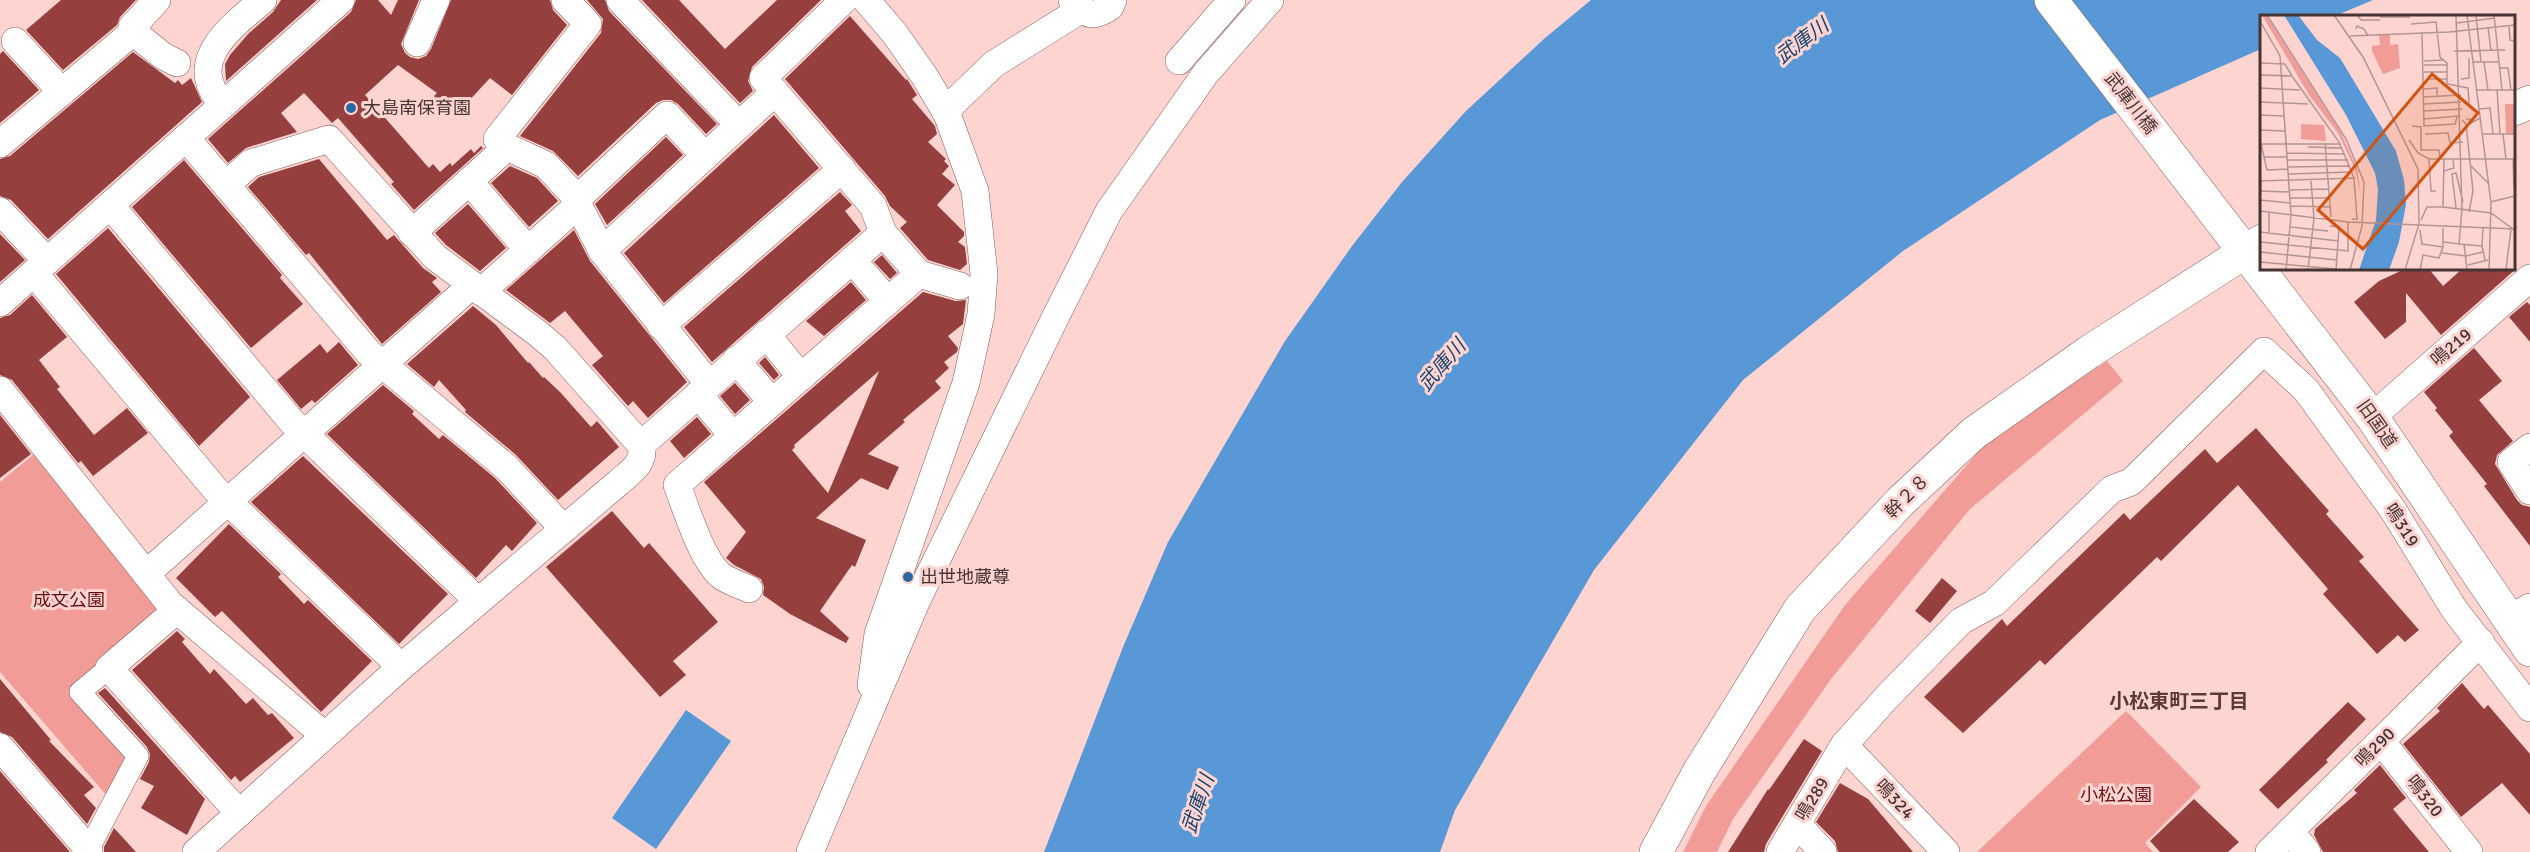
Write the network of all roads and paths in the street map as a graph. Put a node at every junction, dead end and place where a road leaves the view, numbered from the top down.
1 (157, 0) edge
2 (263, 0) edge
3 (341, 0) edge
4 (436, 0) edge
5 (566, 0) edge
6 (610, 0) edge
7 (620, 0) edge
8 (844, 0) edge
9 (866, 0) edge
10 (1113, 0) edge
11 (1232, 0) edge
12 (1270, 0) edge
13 (2050, 0) edge
14 (1077, 5) edge
15 (588, 24) junction
16 (133, 32) junction
17 (15, 40) dead end
18 (417, 43) dead end
19 (1179, 61) dead end
20 (177, 63) dead end
21 (774, 92) junction
22 (62, 93) junction
23 (2530, 102) edge
24 (223, 105) junction
25 (2515, 109) edge
26 (945, 111) junction
27 (739, 124) junction
28 (186, 138) junction
29 (0, 144) edge
30 (507, 147) junction
31 (705, 156) junction
32 (842, 169) junction
33 (469, 181) junction
34 (226, 185) junction
35 (577, 203) junction
36 (110, 206) junction
37 (2212, 207) joint
38 (0, 211) edge
39 (412, 233) junction
40 (883, 233) junction
41 (2253, 246) edge
42 (528, 250) junction
43 (602, 250) junction
44 (852, 260) junction
45 (41, 267) junction
46 (2270, 270) edge
47 (919, 274) junction
48 (2530, 278) edge
49 (960, 286) dead end
50 (477, 288) junction
51 (888, 301) junction
52 (0, 303) edge
53 (661, 326) junction
54 (766, 334) junction
55 (2264, 351) joint
56 (736, 360) junction
57 (382, 364) junction
58 (801, 377) junction
59 (704, 389) junction
60 (0, 390) edge
61 (772, 402) junction
62 (2372, 417) junction
63 (304, 434) junction
64 (734, 436) junction
65 (640, 445) junction
66 (2530, 447) edge
67 (2530, 491) edge
68 (228, 502) junction
69 (564, 529) junction
70 (146, 574) junction
71 (749, 589) dead end
72 (478, 601) junction
73 (177, 610) junction
74 (2519, 613) edge
75 (2481, 642) junction
76 (2530, 650) edge
77 (401, 667) junction
78 (108, 668) junction
79 (876, 695) junction
80 (2530, 708) edge
81 (324, 735) junction
82 (2381, 741) junction
83 (1844, 746) junction
84 (0, 747) edge
85 (239, 813) junction
86 (1797, 824) junction
87 (2290, 831) junction
88 (88, 851) edge
89 (196, 852) edge
90 (810, 852) edge
91 (1656, 852) edge
92 (1780, 852) edge
93 (1823, 852) edge
94 (1946, 852) edge
95 (2269, 852) edge
96 (2307, 852) edge
97 (2469, 852) edge

1 - 16 street
2 - 24 street
3 - 24 street
4 - 18 street
5 - 15 street
6 - 15 street
7 - 27 street
8 - 21 street
9 - 26 street
10 - 14 street
11 - 19 street
12 - 79 street
13 - 37 street, 武庫川橋
14 - 26 street
15 - 30 street
16 - 20 street
16 - 22 street
17 - 22 street
21 - 27 street
21 - 32 street
22 - 29 street
23 - 25 street
24 - 28 street
26 - 79 street
27 - 31 street
28 - 34 street
28 - 36 street
30 - 33 street
30 - 35 street
31 - 35 street
31 - 43 street
32 - 40 street
32 - 53 street
33 - 39 street
33 - 42 street
34 - 39 street
34 - 57 street
35 - 42 street
35 - 43 street
36 - 45 street
36 - 63 street
37 - 41 street, 旧国道
38 - 45 street
39 - 50 street
40 - 44 street
40 - 47 street
41 - 91 street, 幹２８
42 - 50 street
43 - 53 street
44 - 51 street
44 - 54 street
45 - 52 street
45 - 68 street
46 - 62 street, 旧国道
47 - 49 street
47 - 51 street
48 - 62 street, 鳴219
50 - 57 street
50 - 65 street
51 - 58 street
53 - 59 street
54 - 56 street
54 - 58 street
55 - 75 street, 鳴319
55 - 83 street, 鳴289
56 - 59 street
56 - 61 street
57 - 63 street
57 - 69 street
58 - 61 street
59 - 64 street
59 - 65 street
60 - 70 street
61 - 64 street
62 - 74 street, 旧国道
63 - 68 street
63 - 72 street
64 - 71 street
65 - 69 street
66 - 67 street
68 - 70 street
68 - 77 street
69 - 72 street
70 - 73 street
72 - 77 street
73 - 78 street
73 - 81 street
74 - 76 street, 旧国道
75 - 80 street, 鳴319
75 - 82 street, 鳴290
77 - 81 street
78 - 85 street
78 - 88 street
79 - 90 street
81 - 85 street
82 - 87 street, 鳴290
82 - 97 street, 鳴320
83 - 86 street, 鳴289
83 - 94 street, 鳴324
84 - 88 street
85 - 89 street
86 - 92 street, 鳴289
86 - 93 street
87 - 95 street, 鳴290
87 - 96 street

